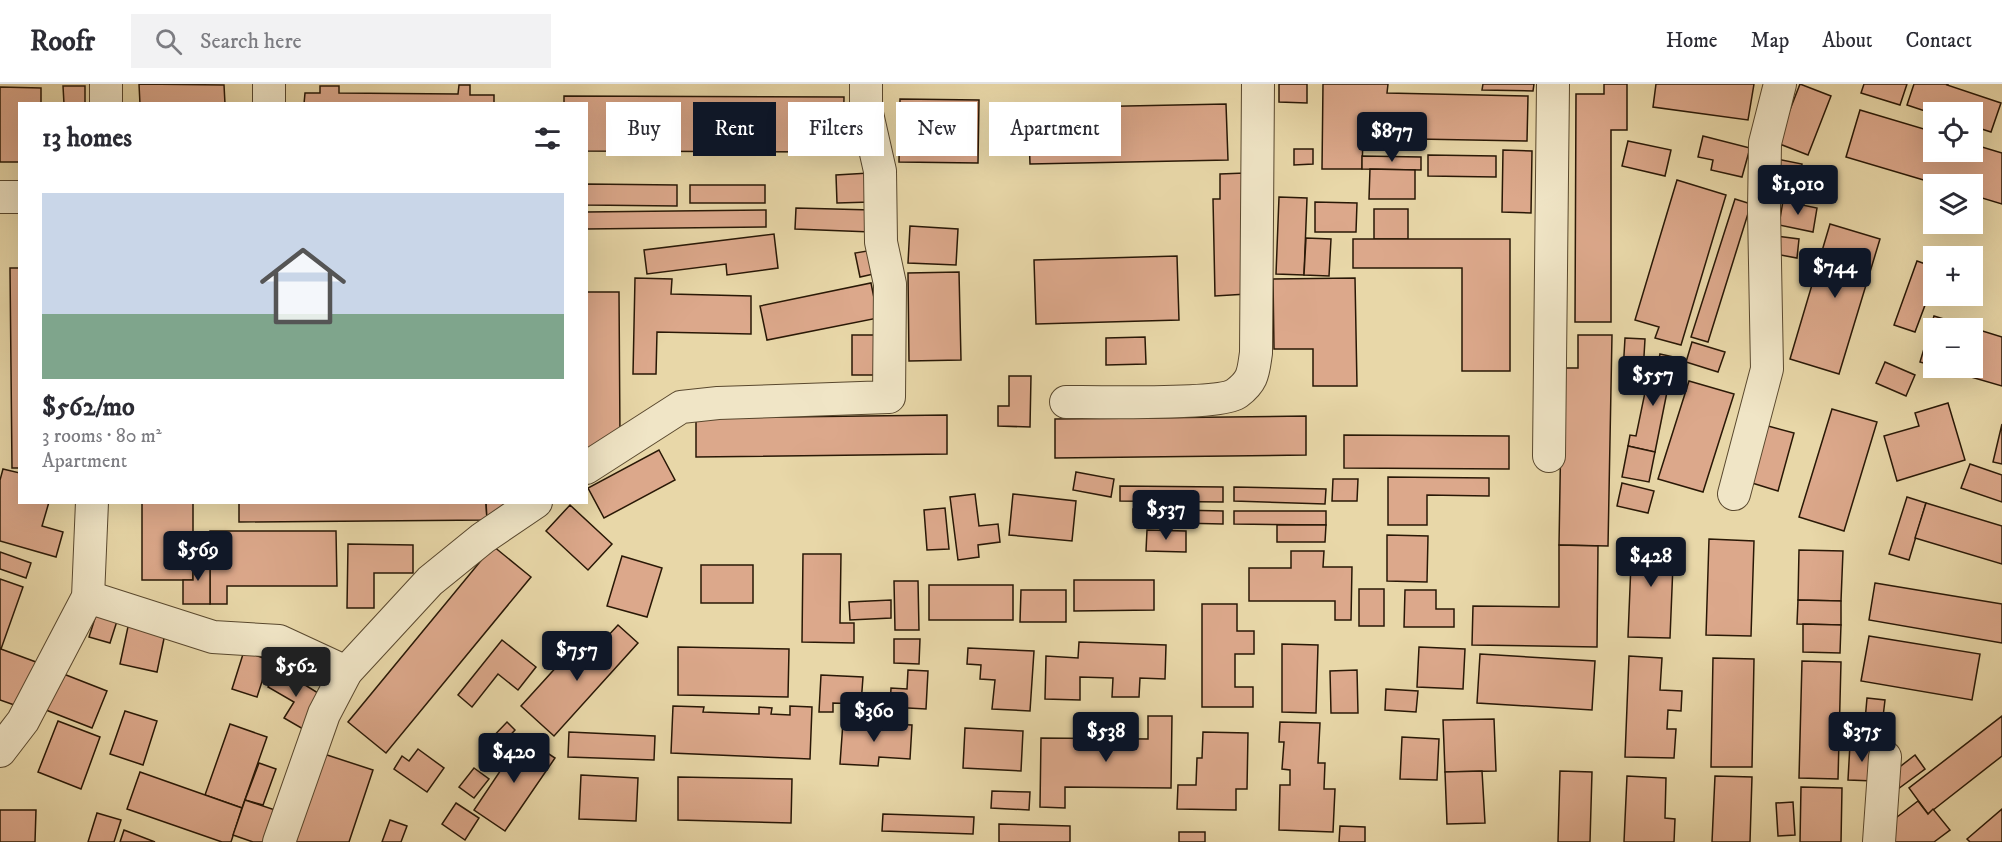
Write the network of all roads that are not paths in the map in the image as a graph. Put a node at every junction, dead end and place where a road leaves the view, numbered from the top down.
1 (106, 84) edge
2 (269, 84) edge
3 (867, 84) edge
4 (1258, 84) edge
5 (1553, 84) edge
6 (1780, 84) edge
7 (106, 102) edge
8 (268, 102) edge
9 (0, 197) edge
10 (18, 197) edge
11 (1066, 402) dead end
12 (1549, 456) dead end
13 (588, 467) edge
14 (1734, 494) dead end
15 (92, 504) edge
16 (533, 504) edge
17 (88, 597) junction
18 (346, 672) junction
19 (0, 751) edge
20 (1884, 757) dead end
21 (279, 842) edge
22 (1879, 842) edge

1 - 7 street
2 - 8 street
3 - 13 street
4 - 11 street
5 - 12 street
6 - 14 street
9 - 10 street
15 - 17 street
16 - 18 street
17 - 18 street
17 - 19 street
18 - 21 street
20 - 22 street

